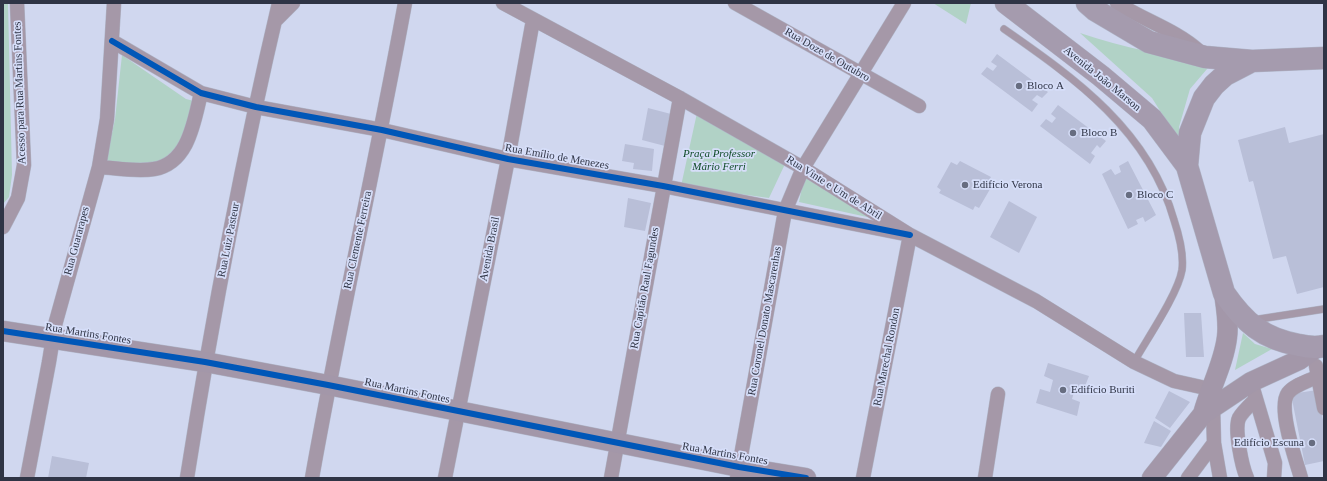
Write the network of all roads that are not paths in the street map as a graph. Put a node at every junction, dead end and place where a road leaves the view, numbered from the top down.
1 (17, 3) edge
2 (114, 3) edge
3 (279, 3) edge
4 (293, 3) edge
5 (405, 3) edge
6 (503, 3) edge
7 (735, 3) edge
8 (904, 3) edge
9 (1006, 3) edge
10 (1087, 3) edge
11 (1117, 3) edge
12 (533, 20) junction
13 (274, 22) junction
14 (1004, 29) dead end
15 (112, 41) junction
16 (1205, 57) junction
17 (1324, 58) edge
18 (1252, 61) junction
19 (860, 74) junction
20 (201, 93) junction
21 (680, 98) junction
22 (918, 106) dead end
23 (256, 107) junction
24 (382, 130) junction
25 (508, 159) junction
26 (1187, 166) junction
27 (99, 167) junction
28 (803, 168) junction
29 (663, 186) junction
30 (785, 211) junction
31 (3, 227) edge
32 (910, 235) junction
33 (1224, 293) junction
34 (1324, 309) edge
35 (1247, 321) junction
36 (3, 330) edge
37 (53, 338) junction
38 (1318, 359) edge
39 (205, 362) junction
40 (1134, 362) junction
41 (328, 385) junction
42 (1253, 390) junction
43 (998, 394) dead end
44 (1208, 403) junction
45 (1324, 408) edge
46 (457, 412) junction
47 (617, 443) junction
48 (1214, 443) junction
49 (738, 472) edge
50 (27, 478) edge
51 (188, 478) edge
52 (312, 478) edge
53 (445, 478) edge
54 (611, 478) edge
55 (806, 478) edge
56 (863, 478) edge
57 (985, 478) edge
58 (1152, 478) edge
59 (1188, 478) edge
60 (1220, 478) edge
61 (1247, 478) edge
62 (1274, 478) edge
63 (1301, 478) edge

1 - 31 street, Acesso para Rua Martins Fontes
2 - 15 street, Rua Guararapes
3 - 13 street, Rua Luiz Pasteur
4 - 13 street
5 - 24 street, Rua Clemente Ferreira
6 - 12 street, Rua Vinte e Um de Abril
7 - 19 street, Rua Doze de Outubro
8 - 19 street, Rua Coronel Donato Mascarenhas
9 - 26 main road, Avenida João Marson
10 - 16 main road
11 - 16 street
12 - 21 street, Rua Vinte e Um de Abril
12 - 25 street, Avenida Brasil
13 - 23 street, Rua Luiz Pasteur
14 - 40 lane
15 - 20 street, Rua Emílio de Menezes
15 - 27 street, Rua Guararapes
16 - 18 main road
17 - 18 main road
18 - 26 main road
19 - 22 street, Rua Doze de Outubro
19 - 28 street, Rua Coronel Donato Mascarenhas
20 - 23 street, Rua Emílio de Menezes
20 - 27 street
21 - 28 street, Rua Vinte e Um de Abril
21 - 29 street, Rua Capitão Raul Fagundes
23 - 24 street, Rua Emílio de Menezes
23 - 39 street, Rua Luiz Pasteur
24 - 25 street, Rua Emílio de Menezes
24 - 41 street, Rua Clemente Ferreira
25 - 29 street, Rua Emílio de Menezes
25 - 46 street, Avenida Brasil
26 - 33 main road
27 - 37 street, Rua Guararapes
28 - 30 street, Rua Coronel Donato Mascarenhas
28 - 32 street, Rua Vinte e Um de Abril
29 - 30 street, Rua Emílio de Menezes
29 - 47 street, Rua Capitão Raul Fagundes
30 - 32 street, Rua Emílio de Menezes
30 - 49 street, Rua Coronel Donato Mascarenhas
32 - 40 street, Rua Vinte e Um de Abril
32 - 56 street, Rua Marechal Rondon
33 - 35 main road
33 - 44 street
34 - 35 lane
35 - 38 main road
36 - 37 street, Rua Martins Fontes
37 - 39 street, Rua Martins Fontes
37 - 50 street, Rua Guararapes
38 - 42 street
38 - 45 street
38 - 63 street
39 - 41 street, Rua Martins Fontes
39 - 51 street, Rua Luiz Pasteur
40 - 44 street, Rua Vinte e Um de Abril
41 - 46 street, Rua Martins Fontes
41 - 52 street, Rua Clemente Ferreira
42 - 44 street
42 - 61 street
42 - 62 street
43 - 57 street
44 - 48 street
44 - 58 street
46 - 47 street, Rua Martins Fontes
46 - 53 street, Avenida Brasil
47 - 49 street, Rua Martins Fontes
47 - 54 street, Rua Capitão Raul Fagundes
48 - 59 street
48 - 60 street
49 - 55 street, Rua Martins Fontes

